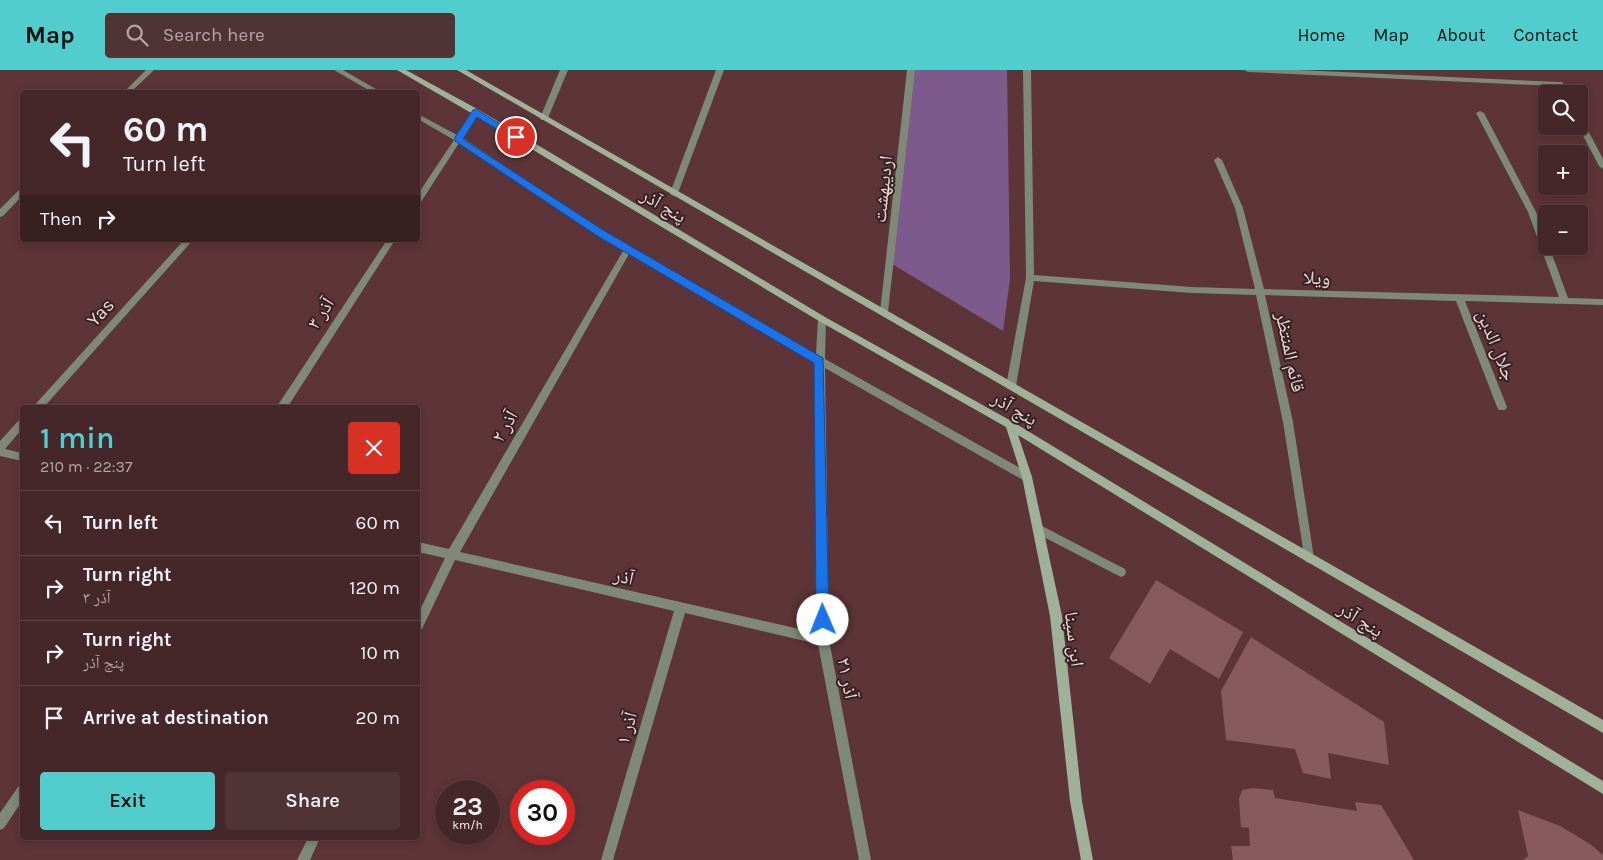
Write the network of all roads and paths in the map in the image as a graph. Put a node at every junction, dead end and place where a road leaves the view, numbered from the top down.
1 (150, 70) edge
2 (338, 70) edge
3 (401, 70) edge
4 (461, 70) edge
5 (720, 70) edge
6 (911, 70) edge
7 (1027, 70) edge
8 (1248, 70) edge
9 (562, 71) edge
10 (1560, 85) edge
11 (129, 90) edge
12 (373, 90) edge
13 (476, 112) junction
14 (1480, 113) dead end
15 (420, 117) edge
16 (544, 118) junction
17 (1586, 135) edge
18 (458, 139) junction
19 (1218, 160) dead end
20 (1603, 166) edge
21 (674, 193) junction
22 (20, 194) edge
23 (420, 197) edge
24 (0, 214) edge
25 (187, 242) edge
26 (390, 242) edge
27 (628, 249) junction
28 (1030, 278) junction
29 (1260, 292) junction
30 (1458, 298) junction
31 (1565, 301) junction
32 (1603, 302) edge
33 (884, 312) junction
34 (822, 319) junction
35 (820, 361) junction
36 (1011, 386) junction
37 (40, 405) edge
38 (283, 405) edge
39 (1502, 406) dead end
40 (1010, 425) junction
41 (20, 426) edge
42 (0, 448) edge
43 (0, 452) edge
44 (20, 457) edge
45 (1027, 477) junction
46 (1038, 529) junction
47 (420, 547) edge
48 (452, 555) junction
49 (1308, 558) junction
50 (1121, 572) dead end
51 (681, 607) junction
52 (420, 621) edge
53 (823, 640) junction
54 (1603, 727) edge
55 (1603, 788) edge
56 (20, 794) edge
57 (0, 824) edge
58 (313, 840) edge
59 (304, 860) edge
60 (607, 860) edge
61 (865, 860) edge
62 (1087, 860) edge

1 - 11 street
2 - 12 street
3 - 13 main road, پنج آذر
4 - 16 main road, پنج آذر
5 - 21 street
6 - 33 street, اردیبهشت
7 - 28 street
8 - 10 street
9 - 16 street
13 - 18 street
13 - 34 main road, پنج آذر
14 - 31 street
15 - 18 street
16 - 21 main road, پنج آذر
17 - 20 street
18 - 23 street
18 - 27 street
19 - 29 street, قائم المنتظر
21 - 33 main road, پنج آذر
22 - 24 street
25 - 37 street, Yas
26 - 38 street, آذر ۳
27 - 35 street
27 - 48 street, آذر ۲
28 - 29 street, ویلا
28 - 36 street
29 - 30 street, ویلا
29 - 49 street, قائم المنتظر
30 - 31 street, ویلا
30 - 39 street, جلال الدین
31 - 32 street, ویلا
33 - 36 main road, پنج آذر
34 - 35 street, آذر ۲۱
34 - 40 main road, پنج آذر
35 - 45 street
35 - 53 street, آذر ۲۱
36 - 49 main road, پنج آذر
40 - 45 main road, ابن سینا
40 - 55 main road, پنج آذر
41 - 42 street
43 - 44 street
45 - 46 main road, ابن سینا
46 - 50 street
46 - 62 main road, ابن سینا
47 - 48 street, آذر
48 - 51 street, آذر
48 - 52 street, آذر ۲
49 - 54 main road, پنج آذر
51 - 53 street, آذر
51 - 60 street, آذر ۱
53 - 61 street, آذر ۲۱
56 - 57 street
58 - 59 street

